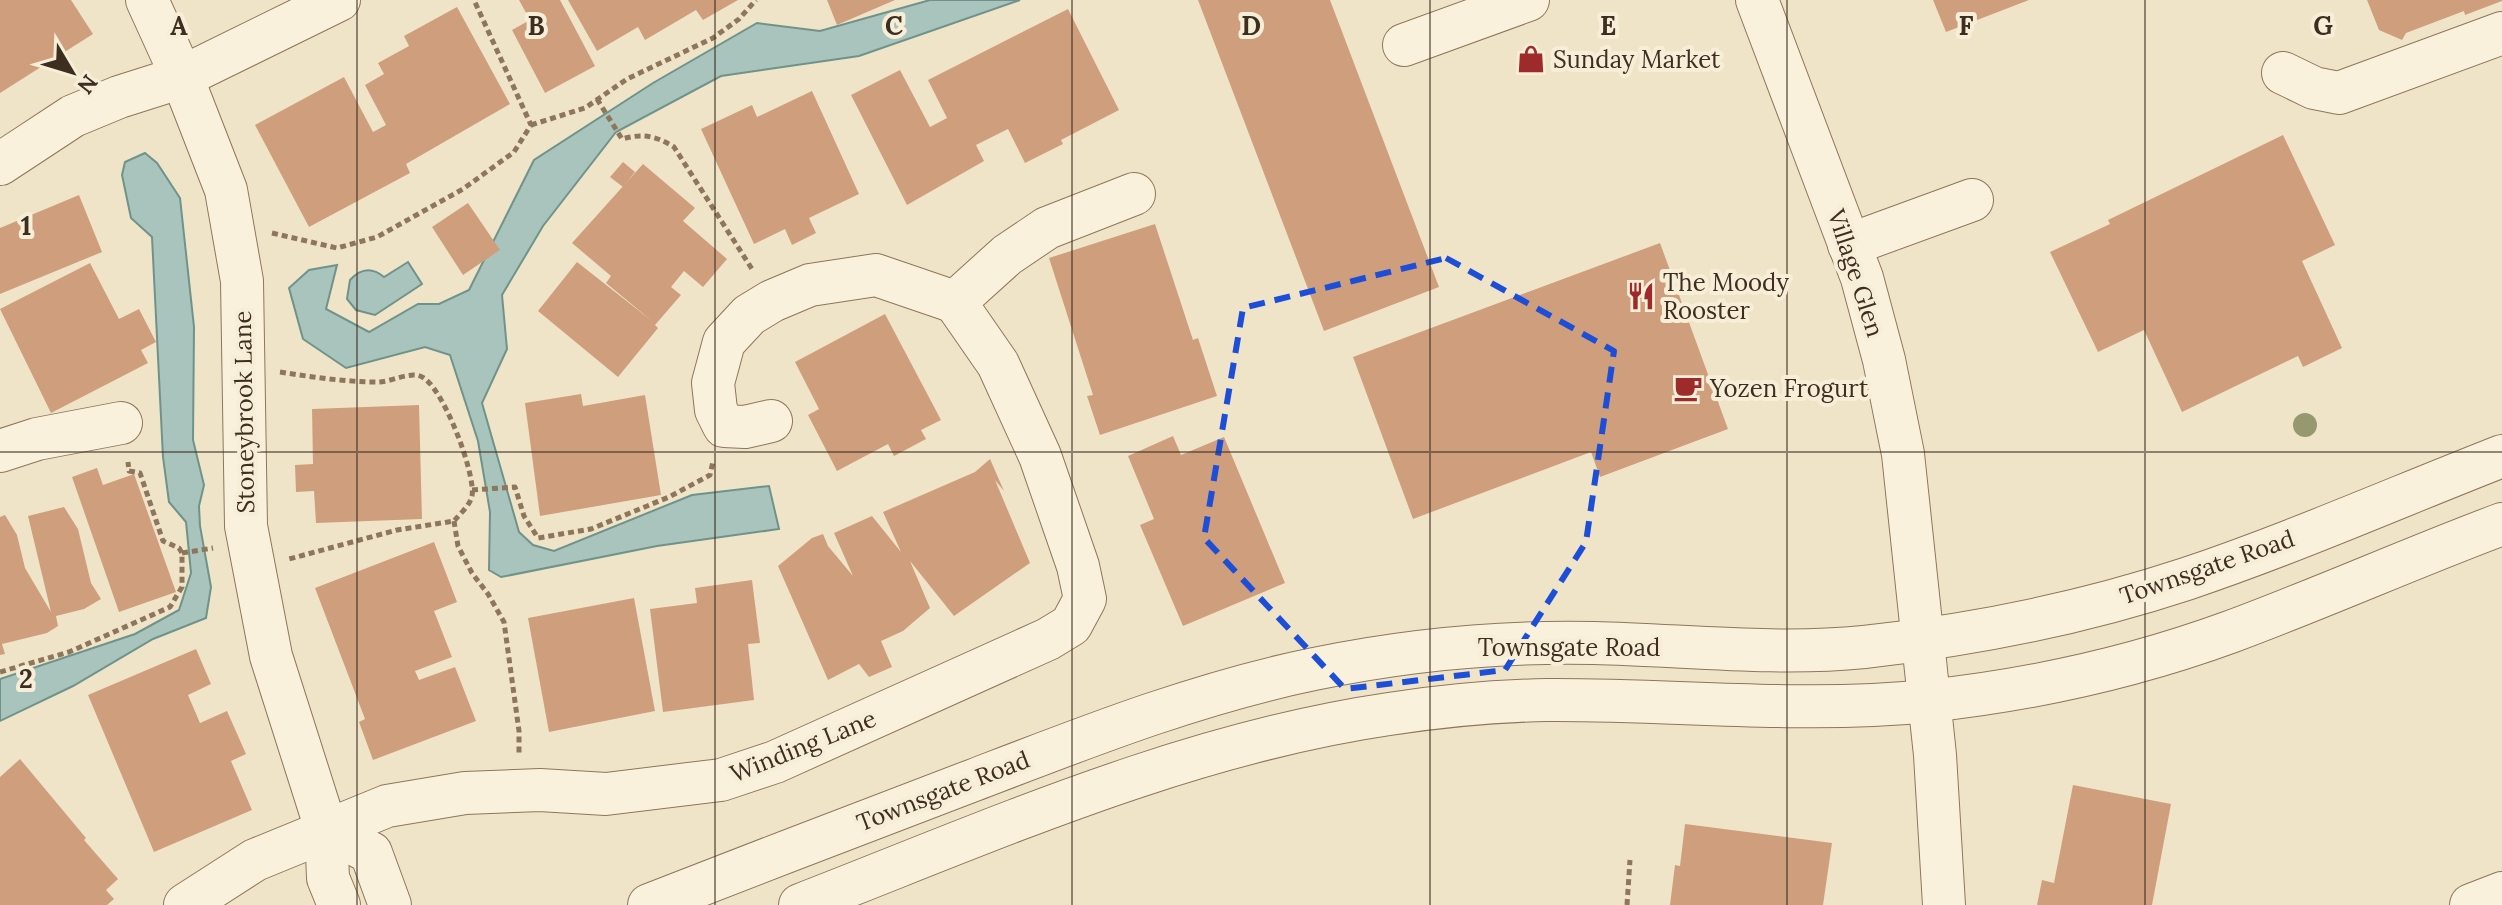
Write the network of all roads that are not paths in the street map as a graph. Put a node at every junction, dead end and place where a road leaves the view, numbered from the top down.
1 (147, 0) edge
2 (339, 0) edge
3 (1528, 0) edge
4 (1757, 0) edge
5 (2502, 33) edge
6 (1404, 45) dead end
7 (2283, 73) dead end
8 (182, 77) junction
9 (0, 164) edge
10 (1134, 194) dead end
11 (1972, 200) dead end
12 (1849, 245) junction
13 (955, 302) junction
14 (771, 421) dead end
15 (121, 423) road end
16 (0, 451) edge
17 (2502, 456) edge
18 (2502, 495) edge
19 (2502, 524) edge
20 (2395, 565) junction
21 (1921, 639) junction
22 (1929, 700) junction
23 (326, 829) junction
24 (2502, 893) edge
25 (185, 905) edge
26 (339, 905) edge
27 (390, 905) edge
28 (649, 905) edge
29 (800, 905) edge
30 (1944, 905) edge
31 (2471, 905) edge

1 - 8 street, Stoneybrook Lane
2 - 8 street
3 - 6 street
4 - 12 street, Village Glen
5 - 7 street
8 - 9 street
8 - 23 street, Stoneybrook Lane
10 - 13 street
11 - 12 street
12 - 21 street, Village Glen
13 - 14 street
13 - 23 street, Winding Lane
15 - 16 street
17 - 21 street, Townsgate Road
18 - 20 street
19 - 20 street
20 - 22 street
21 - 22 street, Village Glen
21 - 28 street, Townsgate Road
22 - 29 street
22 - 30 street, Village Glen
23 - 25 street, Winding Lane
23 - 26 street, Stoneybrook Lane
23 - 27 street
24 - 31 street

